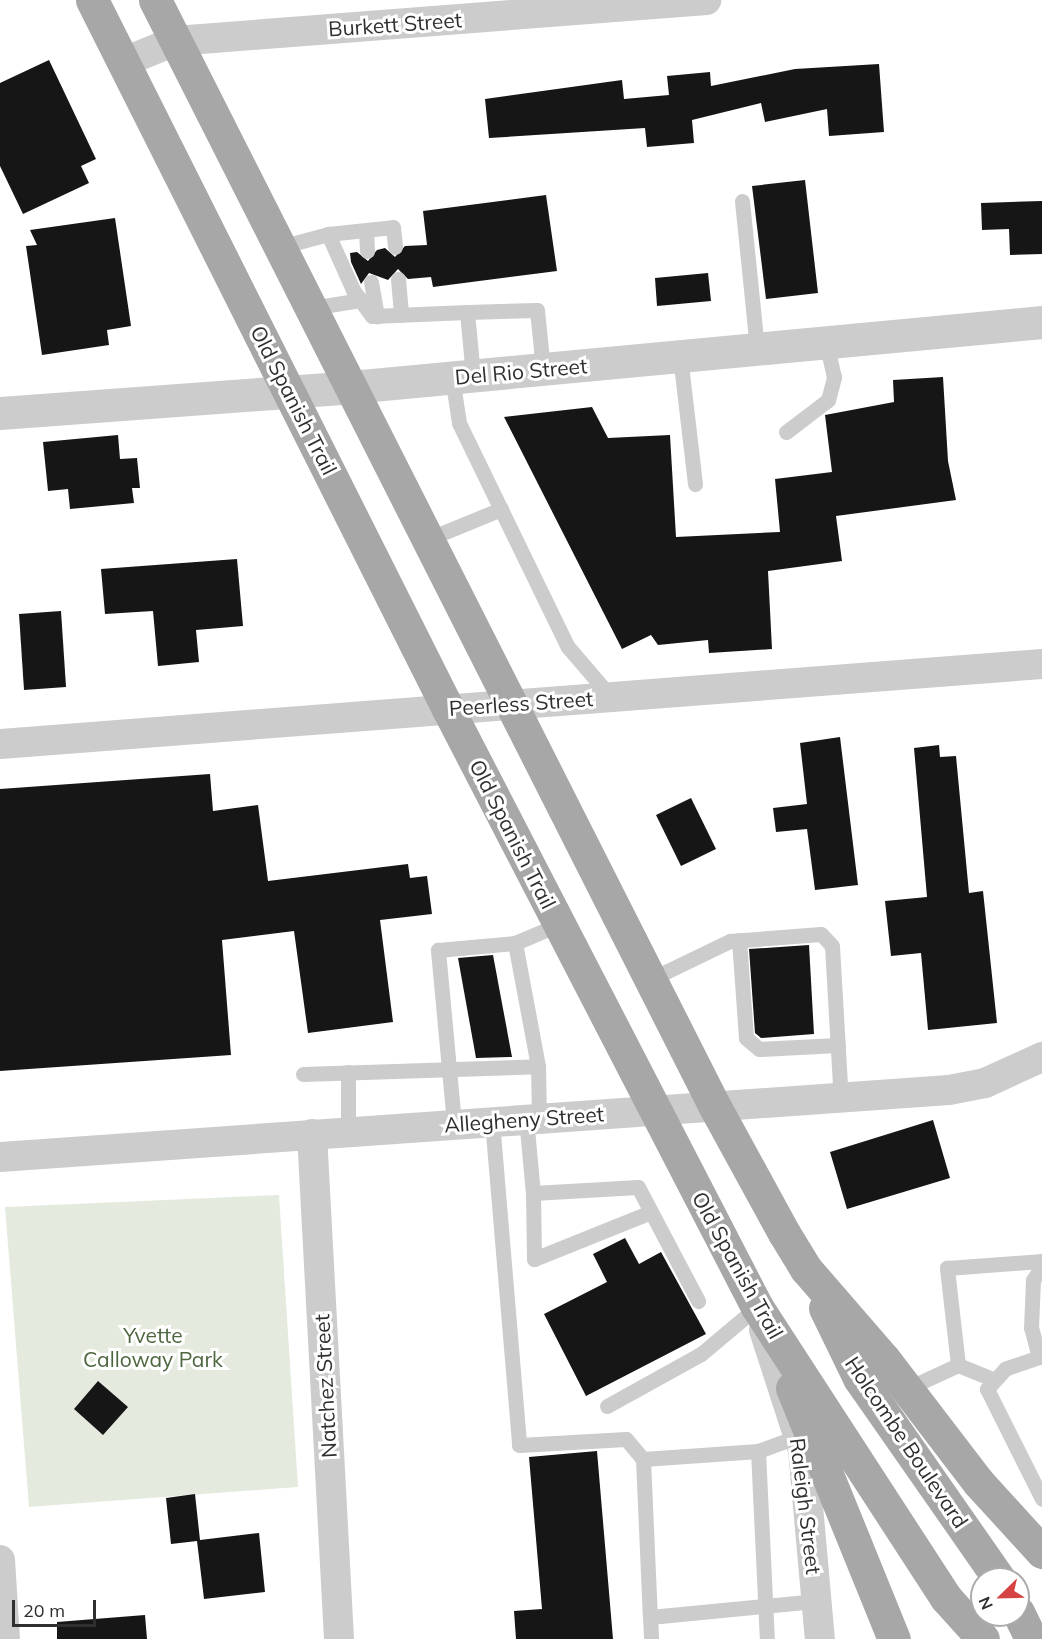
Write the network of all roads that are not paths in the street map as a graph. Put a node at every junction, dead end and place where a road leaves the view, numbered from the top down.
1 (93, 0) edge
2 (155, 0) edge
3 (706, 0) edge
4 (175, 41) junction
5 (124, 62) junction
6 (742, 201) dead end
7 (366, 231) junction
8 (328, 234) junction
9 (280, 247) junction
10 (395, 247) dead end
11 (367, 251) dead end
12 (398, 279) dead end
13 (371, 282) dead end
14 (361, 300) junction
15 (311, 308) junction
16 (467, 312) junction
17 (401, 315) junction
18 (377, 316) junction
19 (1042, 322) edge
20 (826, 342) junction
21 (757, 349) junction
22 (680, 356) junction
23 (543, 369) junction
24 (463, 376) junction
25 (351, 387) junction
26 (289, 391) junction
27 (0, 413) edge
28 (786, 432) dead end
29 (695, 484) dead end
30 (501, 509) junction
31 (428, 539) junction
32 (1042, 664) edge
33 (611, 697) junction
34 (512, 704) junction
35 (448, 709) junction
36 (0, 744) edge
37 (560, 924) junction
38 (739, 940) junction
39 (515, 943) junction
40 (651, 980) junction
41 (838, 1045) junction
42 (1042, 1058) edge
43 (538, 1066) junction
44 (449, 1069) junction
45 (348, 1072) junction
46 (303, 1074) dead end
47 (841, 1100) junction
48 (715, 1107) junction
49 (656, 1110) junction
50 (532, 1118) junction
51 (492, 1121) junction
52 (454, 1123) junction
53 (348, 1131) junction
54 (312, 1134) junction
55 (0, 1157) edge
56 (533, 1193) junction
57 (651, 1212) junction
58 (1042, 1261) edge
59 (1042, 1266) edge
60 (806, 1269) junction
61 (698, 1301) dead end
62 (757, 1307) junction
63 (1040, 1356) edge
64 (958, 1365) junction
65 (992, 1379) junction
66 (906, 1389) junction
67 (607, 1406) dead end
68 (799, 1436) junction
69 (758, 1451) junction
70 (643, 1459) junction
71 (1042, 1499) edge
72 (1042, 1552) edge
73 (0, 1560) edge
74 (991, 1567) edge
75 (817, 1601) junction
76 (764, 1604) junction
77 (650, 1617) junction
78 (5, 1639) edge
79 (339, 1639) edge
80 (651, 1639) edge
81 (767, 1639) edge
82 (820, 1639) edge
83 (894, 1639) edge
84 (982, 1639) edge

1 - 5 main road, Old Spanish Trail
2 - 4 main road
3 - 4 street, Burkett Street
4 - 5 street, Burkett Street
4 - 9 main road
5 - 26 main road, Old Spanish Trail
6 - 21 lane
7 - 8 lane
7 - 10 lane
7 - 11 lane
8 - 9 lane
8 - 14 lane
9 - 15 main road
12 - 17 lane
13 - 18 lane
14 - 15 lane
14 - 18 lane
15 - 25 main road
16 - 17 lane
16 - 23 lane
16 - 24 lane
17 - 18 lane
19 - 20 street, Del Rio Street
20 - 21 street, Del Rio Street
20 - 28 lane
21 - 22 street, Del Rio Street
22 - 23 street, Del Rio Street
22 - 29 lane
23 - 24 street, Del Rio Street
24 - 25 street, Del Rio Street
24 - 30 lane
25 - 26 street, Del Rio Street
25 - 31 main road
26 - 27 street, Del Rio Street
26 - 35 main road, Old Spanish Trail
30 - 31 lane
30 - 33 lane
31 - 34 main road
32 - 33 street, Peerless Street
33 - 34 street, Peerless Street
34 - 35 street, Peerless Street
34 - 40 main road
35 - 36 street, Peerless Street
35 - 37 main road, Old Spanish Trail
37 - 39 lane
37 - 49 main road, Old Spanish Trail
38 - 40 lane
38 - 41 lane
38 - 41 lane
39 - 43 lane
39 - 44 lane
40 - 48 main road
41 - 47 lane
42 - 47 street, Allegheny Street
43 - 44 lane
43 - 50 lane
44 - 45 lane
44 - 52 lane
45 - 46 lane
45 - 53 lane
47 - 48 street, Allegheny Street
48 - 49 street, Allegheny Street
48 - 60 main road
49 - 50 street, Allegheny Street
49 - 62 main road, Old Spanish Trail
50 - 51 street, Allegheny Street
50 - 56 lane
51 - 52 street, Allegheny Street
51 - 70 lane
52 - 53 street, Allegheny Street
53 - 54 street, Allegheny Street
54 - 55 street, Allegheny Street
54 - 79 street, Natchez Street
56 - 57 lane
56 - 57 lane
57 - 61 lane
58 - 64 lane
59 - 63 lane
60 - 66 main road
60 - 74 main road, Holcombe Boulevard
62 - 67 lane
62 - 68 street, Raleigh Street
62 - 83 main road
62 - 84 main road, Old Spanish Trail
63 - 65 lane
64 - 65 lane
64 - 66 lane
65 - 71 lane
66 - 72 main road
68 - 69 lane
68 - 75 street, Raleigh Street
69 - 70 lane
69 - 76 lane
70 - 77 lane
73 - 78 street
75 - 76 lane
75 - 82 street, Raleigh Street
76 - 77 lane
76 - 81 lane
77 - 80 lane

